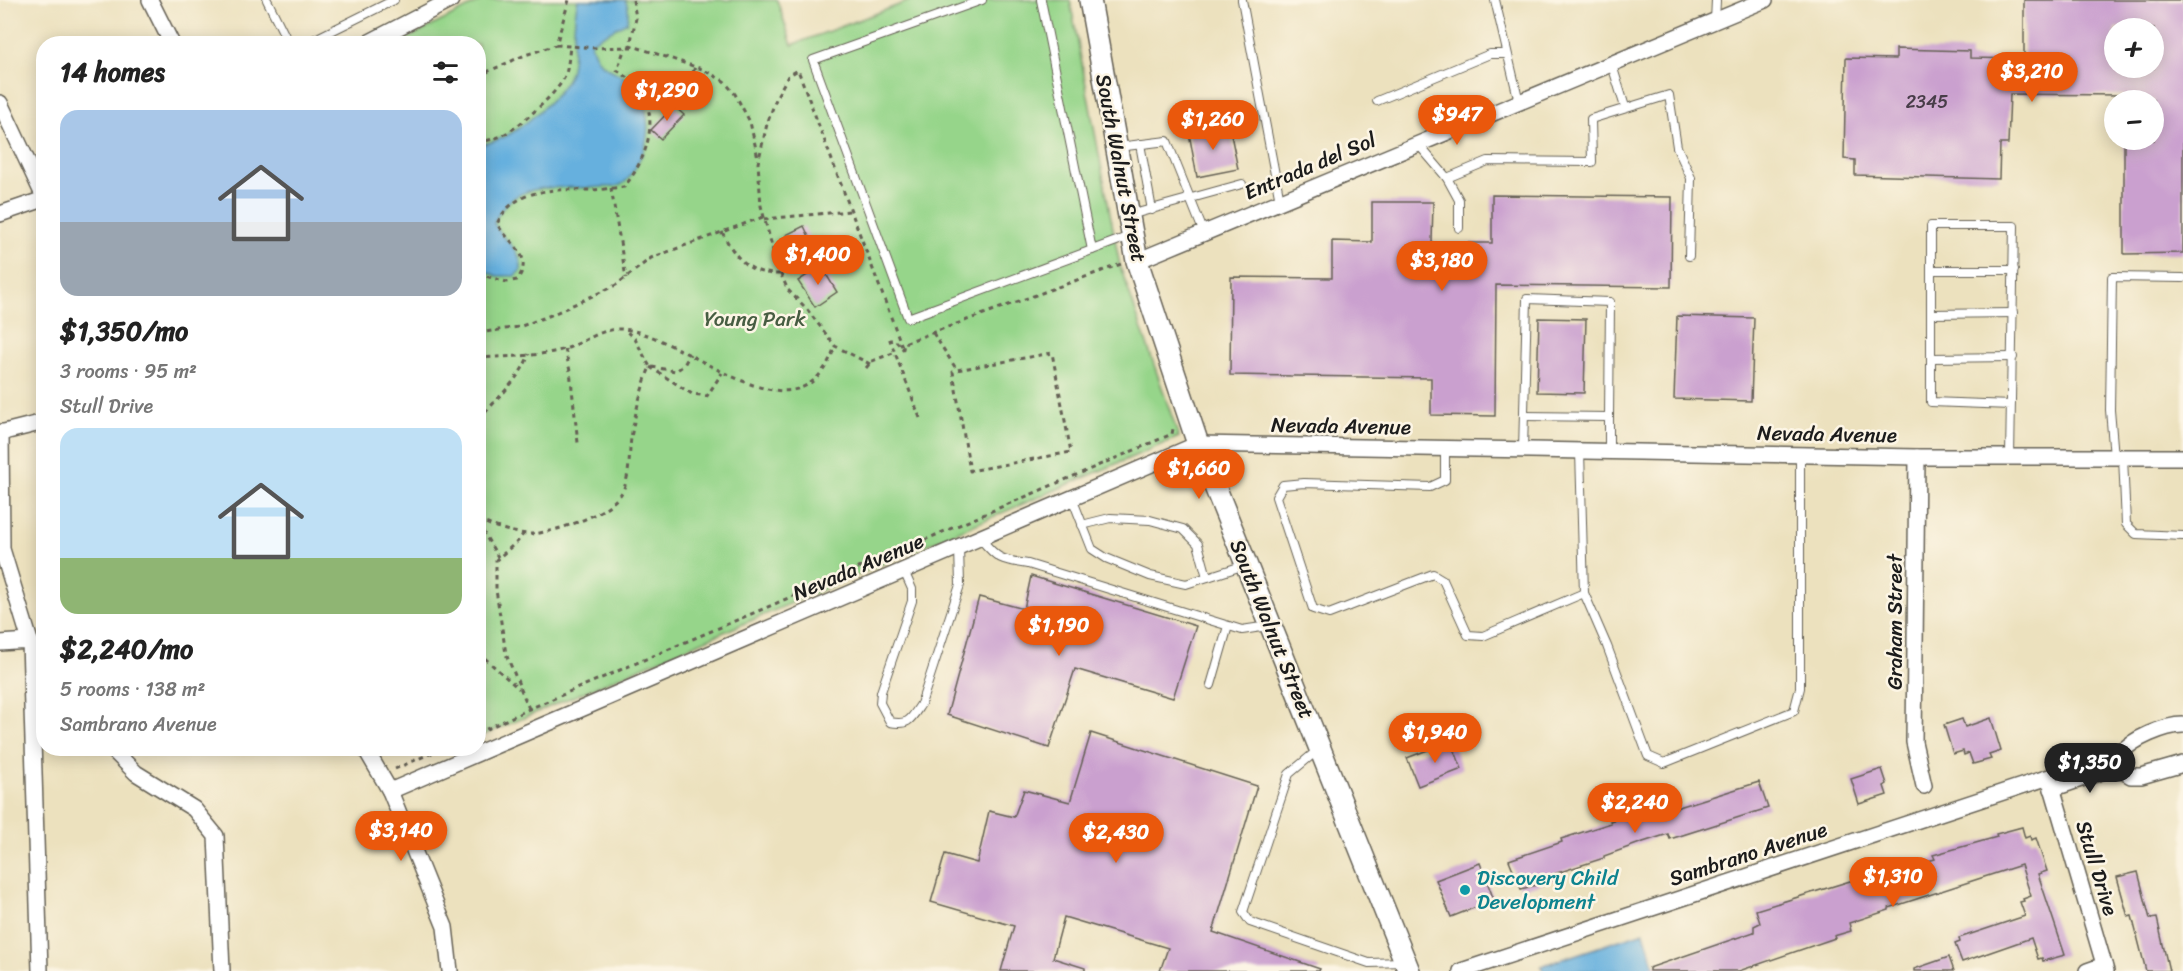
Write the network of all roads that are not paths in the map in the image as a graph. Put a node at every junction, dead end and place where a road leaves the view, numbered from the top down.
1 (150, 0) edge
2 (267, 0) edge
3 (394, 0) edge
4 (982, 0) edge
5 (1041, 0) edge
6 (1090, 0) edge
7 (1242, 0) edge
8 (1496, 0) edge
9 (1716, 0) edge
10 (1765, 0) edge
11 (441, 2) edge
12 (1715, 21) junction
13 (168, 36) edge
14 (285, 36) edge
15 (321, 36) edge
16 (380, 36) edge
17 (1507, 54) junction
18 (1611, 62) junction
19 (1377, 101) dead end
20 (1518, 102) junction
21 (0, 104) edge
22 (1625, 107) junction
23 (1140, 144) junction
24 (1418, 144) junction
25 (1116, 147) junction
26 (1447, 178) junction
27 (36, 181) edge
28 (1242, 184) dead end
29 (1191, 199) junction
30 (36, 201) edge
31 (1280, 201) junction
32 (1152, 210) junction
33 (0, 214) edge
34 (1131, 225) junction
35 (1459, 228) dead end
36 (1204, 233) junction
37 (1092, 250) junction
38 (1689, 256) dead end
39 (1137, 259) junction
40 (1931, 270) junction
41 (2014, 270) junction
42 (2183, 278) edge
43 (2013, 313) junction
44 (1931, 314) junction
45 (2013, 357) junction
46 (1931, 358) junction
47 (2011, 405) junction
48 (1524, 416) junction
49 (1609, 417) junction
50 (36, 424) edge
51 (0, 433) edge
52 (1198, 444) junction
53 (1445, 449) junction
54 (1523, 450) junction
55 (1580, 451) junction
56 (1609, 451) junction
57 (1800, 455) junction
58 (1917, 457) junction
59 (2010, 457) junction
60 (2118, 457) junction
61 (2183, 457) edge
62 (1072, 498) junction
63 (1083, 525) junction
64 (2183, 536) edge
65 (980, 538) junction
66 (959, 547) junction
67 (1246, 565) junction
68 (904, 571) junction
69 (1207, 577) junction
70 (1584, 593) junction
71 (1270, 625) junction
72 (1228, 626) junction
73 (30, 641) junction
74 (0, 643) edge
75 (36, 650) edge
76 (1211, 685) dead end
77 (2183, 725) edge
78 (1320, 748) junction
79 (486, 750) edge
80 (119, 756) edge
81 (370, 756) edge
82 (472, 756) edge
83 (2183, 764) edge
84 (2116, 767) junction
85 (2050, 783) junction
86 (1924, 786) dead end
87 (390, 791) junction
88 (1408, 967) edge
89 (2105, 968) edge
90 (40, 971) edge
91 (222, 971) edge
92 (450, 971) edge
93 (1461, 971) edge
94 (2087, 971) edge

1 - 13 street
2 - 14 lane
3 - 15 lane
4 - 37 lane
5 - 37 lane
6 - 25 street, South Walnut Street
7 - 31 lane
8 - 17 lane
9 - 12 lane
10 - 12 street, Entrada del Sol
11 - 16 street
12 - 18 street, Entrada del Sol
17 - 19 lane
17 - 20 lane
18 - 20 street, Entrada del Sol
18 - 22 lane
20 - 24 street, Entrada del Sol
21 - 27 street
22 - 26 lane
22 - 38 lane
23 - 25 lane
23 - 29 lane
23 - 32 lane
24 - 26 lane
24 - 31 street, Entrada del Sol
25 - 34 street, South Walnut Street
26 - 35 lane
28 - 29 lane
29 - 32 lane
29 - 36 lane
30 - 33 street
31 - 36 street, Entrada del Sol
32 - 34 lane
34 - 37 lane
34 - 39 street, South Walnut Street
36 - 39 street, Entrada del Sol
39 - 52 street, South Walnut Street
40 - 41 lane
40 - 41 lane
40 - 44 lane
41 - 43 lane
42 - 60 lane
43 - 44 lane
43 - 45 lane
44 - 46 lane
45 - 46 lane
45 - 47 lane
46 - 47 lane
47 - 59 lane
48 - 49 lane
48 - 49 lane
48 - 54 lane
49 - 56 lane
50 - 51 street
51 - 73 street
52 - 53 street, Nevada Avenue
52 - 62 street, Nevada Avenue
52 - 67 street, South Walnut Street
53 - 54 street, Nevada Avenue
53 - 70 lane
54 - 55 street, Nevada Avenue
55 - 56 street, Nevada Avenue
55 - 70 lane
56 - 57 street, Nevada Avenue
57 - 58 street, Nevada Avenue
57 - 70 lane
58 - 59 street, Nevada Avenue
58 - 86 street, Graham Street
59 - 60 street, Nevada Avenue
60 - 61 street, Nevada Avenue
60 - 64 lane
62 - 63 lane
62 - 65 street, Nevada Avenue
63 - 69 lane
63 - 69 lane
65 - 66 street, Nevada Avenue
65 - 72 lane
66 - 68 street, Nevada Avenue
66 - 68 lane
67 - 69 lane
67 - 71 street, South Walnut Street
68 - 79 street, Nevada Avenue
71 - 72 lane
71 - 78 street, South Walnut Street
72 - 76 lane
73 - 74 street
73 - 75 street
73 - 90 street
77 - 84 street
78 - 88 street, South Walnut Street
78 - 88 lane
80 - 91 street
81 - 87 street
82 - 87 street, Nevada Avenue
83 - 84 street
84 - 85 street, Sambrano Avenue
85 - 89 street, Stull Drive
85 - 93 street, Sambrano Avenue
87 - 92 street
89 - 94 street

